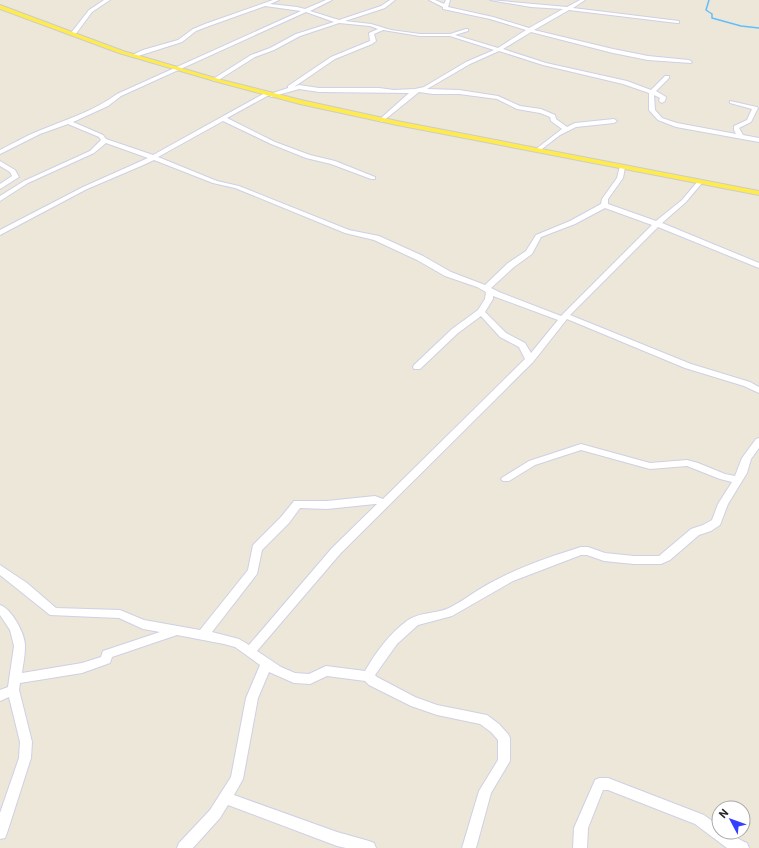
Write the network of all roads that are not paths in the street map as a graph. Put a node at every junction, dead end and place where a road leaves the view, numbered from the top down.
1 (108, 0) edge
2 (277, 0) edge
3 (330, 0) edge
4 (393, 0) edge
5 (431, 0) edge
6 (451, 0) edge
7 (492, 0) edge
8 (583, 0) edge
9 (447, 2) edge
10 (266, 4) junction
11 (0, 7) edge
12 (568, 8) junction
13 (305, 10) junction
14 (338, 22) junction
15 (677, 22) dead end
16 (382, 28) junction
17 (466, 30) dead end
18 (530, 30) junction
19 (73, 34) junction
20 (450, 35) junction
21 (498, 49) junction
22 (133, 56) junction
23 (689, 62) dead end
24 (179, 69) junction
25 (667, 77) dead end
26 (215, 80) junction
27 (287, 89) junction
28 (418, 90) junction
29 (652, 92) junction
30 (269, 94) junction
31 (662, 101) dead end
32 (732, 102) dead end
33 (224, 119) junction
34 (382, 120) junction
35 (71, 121) junction
36 (614, 121) dead end
37 (566, 130) junction
38 (741, 137) junction
39 (104, 140) junction
40 (759, 140) edge
41 (538, 150) junction
42 (0, 152) edge
43 (153, 157) junction
44 (0, 163) edge
45 (622, 167) junction
46 (373, 178) dead end
47 (700, 182) junction
48 (0, 187) edge
49 (759, 193) edge
50 (0, 199) edge
51 (604, 205) junction
52 (657, 224) junction
53 (0, 233) edge
54 (759, 266) edge
55 (488, 289) junction
56 (480, 312) junction
57 (564, 318) junction
58 (530, 360) junction
59 (417, 367) dead end
60 (759, 390) edge
61 (759, 441) edge
62 (506, 479) dead end
63 (738, 480) junction
64 (385, 503) junction
65 (0, 569) edge
66 (0, 609) edge
67 (175, 631) junction
68 (203, 635) junction
69 (250, 651) junction
70 (267, 663) junction
71 (368, 676) junction
72 (14, 685) junction
73 (0, 696) edge
74 (225, 798) junction
75 (0, 833) edge
76 (184, 848) edge
77 (369, 848) edge
78 (469, 848) edge
79 (580, 848) edge
80 (742, 848) edge

1 - 19 street
2 - 10 street
3 - 13 street
4 - 14 street
5 - 9 street
6 - 9 street
7 - 12 street
8 - 12 street
9 - 18 street
10 - 13 street
10 - 22 street
11 - 19 main road
12 - 15 street
12 - 18 street
13 - 14 street
13 - 24 street
14 - 16 street
14 - 26 street
16 - 20 street
16 - 27 street
17 - 20 street
18 - 21 street
18 - 23 street
19 - 22 main road
20 - 21 street
21 - 28 street
21 - 29 street
22 - 24 main road
24 - 26 main road
24 - 35 street
25 - 29 street
26 - 30 main road
27 - 28 street
27 - 30 street
28 - 34 street
28 - 37 street
29 - 31 street
29 - 38 street
30 - 33 street
30 - 34 main road
32 - 38 street
33 - 43 street
33 - 46 street
34 - 41 main road
35 - 39 street
35 - 42 street
36 - 37 street
37 - 41 street
38 - 40 street
39 - 43 street
39 - 50 street
41 - 45 main road
43 - 53 street
43 - 55 street
44 - 48 street
45 - 47 main road
45 - 51 street
47 - 49 main road
47 - 52 street
51 - 52 street
51 - 55 street
52 - 54 street
52 - 57 street
55 - 56 street
55 - 57 street
56 - 58 street
56 - 59 street
57 - 58 street
57 - 60 street
58 - 64 street
61 - 63 street
62 - 63 street
63 - 71 street
64 - 68 street
64 - 69 street
65 - 67 street
66 - 72 street
67 - 68 street
67 - 72 street
68 - 69 street
69 - 70 street
70 - 71 street
70 - 74 street
71 - 78 street
72 - 73 street
72 - 75 street
74 - 76 street
74 - 77 street
79 - 80 street

